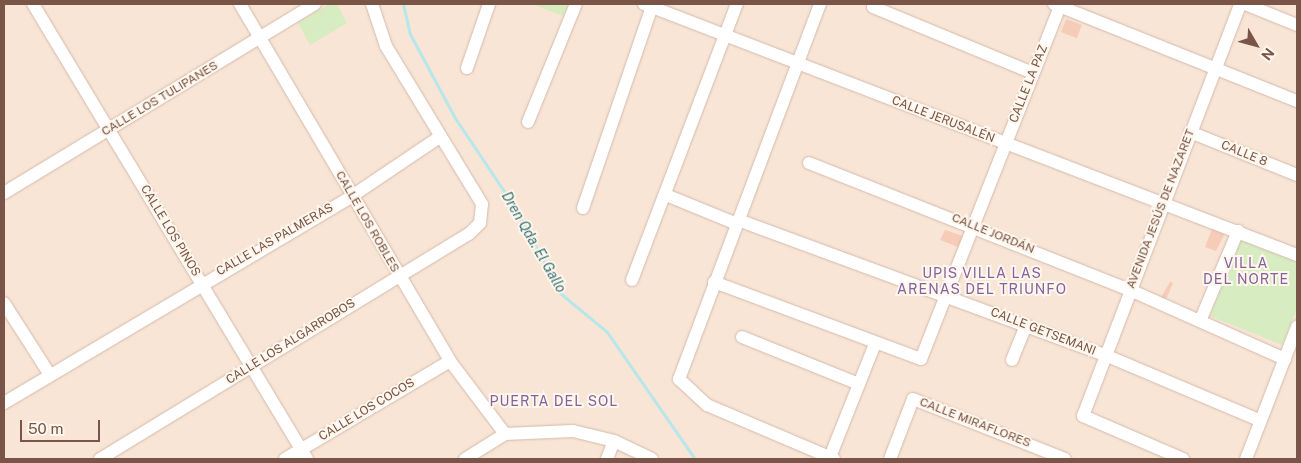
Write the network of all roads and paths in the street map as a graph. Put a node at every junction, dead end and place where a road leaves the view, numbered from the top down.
1 (33, 4) edge
2 (240, 4) edge
3 (315, 4) edge
4 (372, 4) edge
5 (489, 4) edge
6 (576, 4) edge
7 (737, 4) edge
8 (820, 4) edge
9 (1058, 4) edge
10 (1240, 4) edge
11 (1245, 4) edge
12 (650, 5) edge
13 (873, 7) dead end
14 (1297, 25) edge
15 (724, 35) junction
16 (260, 37) junction
17 (798, 64) junction
18 (467, 68) dead end
19 (1215, 68) junction
20 (1033, 73) junction
21 (1297, 100) edge
22 (528, 122) dead end
23 (109, 130) junction
24 (1190, 132) junction
25 (441, 136) junction
26 (1005, 144) junction
27 (809, 163) dead end
28 (1297, 175) edge
29 (4, 193) edge
30 (666, 195) junction
31 (352, 196) junction
32 (1163, 201) junction
33 (583, 208) dead end
34 (738, 222) junction
35 (973, 226) junction
36 (1238, 231) junction
37 (1297, 255) edge
38 (398, 275) junction
39 (632, 280) dead end
40 (201, 282) junction
41 (714, 282) junction
42 (1130, 290) junction
43 (945, 295) junction
44 (4, 302) edge
45 (1200, 321) junction
46 (1026, 325) junction
47 (1297, 327) edge
48 (742, 337) dead end
49 (875, 344) junction
50 (1105, 355) junction
51 (1285, 359) junction
52 (1012, 360) dead end
53 (450, 361) junction
54 (252, 367) junction
55 (50, 375) junction
56 (859, 384) junction
57 (4, 403) edge
58 (1261, 421) junction
59 (505, 434) junction
60 (614, 441) junction
61 (304, 454) edge
62 (832, 458) edge
63 (100, 459) edge
64 (285, 459) edge
65 (465, 459) edge
66 (607, 459) edge
67 (652, 459) edge
68 (890, 459) edge
69 (1065, 459) edge
70 (1183, 459) edge
71 (1246, 459) edge

1 - 23 street, CALLE LOS PINOS
2 - 16 street, CALLE LOS ROBLES
3 - 16 street, CALLE LOS TULIPANES
4 - 25 street
5 - 18 street
6 - 22 street
7 - 15 street
8 - 17 street
9 - 19 street
9 - 20 street, CALLE LA PAZ
10 - 19 street, AVENIDA JESÚS DE NAZARET
11 - 14 street
12 - 15 street, CALLE JERUSALÉN
12 - 33 street
13 - 20 street
15 - 17 street, CALLE JERUSALÉN
15 - 30 street
16 - 23 street, CALLE LOS TULIPANES
16 - 31 street, CALLE LOS ROBLES
17 - 26 street, CALLE JERUSALÉN
17 - 34 street
19 - 21 street
19 - 24 street, AVENIDA JESÚS DE NAZARET
20 - 26 street, CALLE LA PAZ
23 - 29 street, CALLE LOS TULIPANES
23 - 40 street, CALLE LOS PINOS
24 - 28 street, CALLE 8
24 - 32 street, AVENIDA JESÚS DE NAZARET
25 - 31 street, CALLE LAS PALMERAS
25 - 38 street, CALLE LOS ALGARROBOS
26 - 32 street, CALLE JERUSALÉN
26 - 35 street, CALLE LA PAZ
27 - 35 street, CALLE JORDÁN
30 - 34 street, CALLE GETSEMANI
30 - 39 street
31 - 38 street, CALLE LOS ROBLES
31 - 40 street, CALLE LAS PALMERAS
32 - 36 street, CALLE JERUSALÉN
32 - 42 street, AVENIDA JESÚS DE NAZARET
34 - 41 street
34 - 43 street, CALLE GETSEMANI
35 - 42 street, CALLE JORDÁN
35 - 43 street, CALLE LA PAZ
36 - 37 street, CALLE JERUSALÉN
36 - 45 street
38 - 53 street, CALLE LOS ROBLES
38 - 54 street, CALLE LOS ALGARROBOS
40 - 54 street, CALLE LOS PINOS
40 - 55 street, CALLE LAS PALMERAS
41 - 49 street
41 - 62 street
42 - 45 street, CALLE JORDÁN
42 - 50 street, AVENIDA JESÚS DE NAZARET
43 - 46 street, CALLE GETSEMANI
43 - 49 street, CALLE LA PAZ
44 - 55 street
45 - 51 street, CALLE JORDÁN
46 - 50 street, CALLE GETSEMANI
46 - 52 street
47 - 51 street
48 - 56 street
49 - 56 street
50 - 58 street, CALLE GETSEMANI
50 - 70 street, AVENIDA JESÚS DE NAZARET
51 - 58 street
53 - 59 street, CALLE LOS ROBLES
53 - 61 street, CALLE LOS COCOS
54 - 61 street, CALLE LOS PINOS
54 - 63 street, CALLE LOS ALGARROBOS
55 - 57 street, CALLE LAS PALMERAS
56 - 62 street
58 - 71 street
59 - 60 street
59 - 65 street
60 - 66 street
60 - 67 street
61 - 64 street, CALLE LOS COCOS
68 - 69 street, CALLE MIRAFLORES

